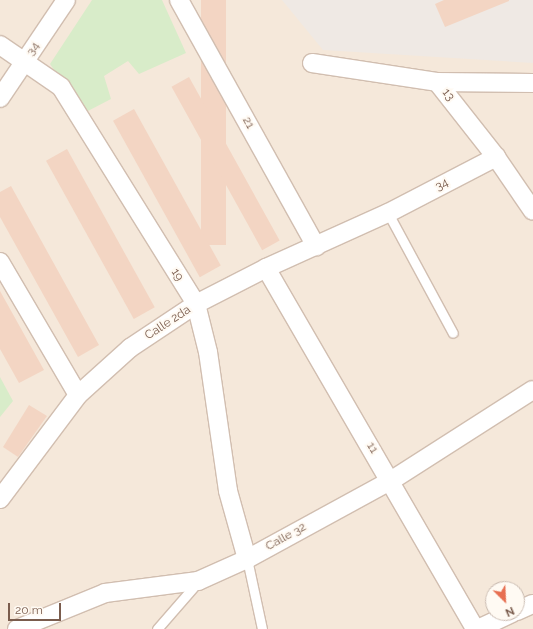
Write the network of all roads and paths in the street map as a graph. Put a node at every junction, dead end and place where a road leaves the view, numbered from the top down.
1 (66, 0) edge
2 (179, 0) edge
3 (0, 45) edge
4 (23, 63) junction
5 (312, 63) dead end
6 (437, 82) junction
7 (533, 83) edge
8 (0, 98) edge
9 (496, 157) junction
10 (533, 211) edge
11 (388, 213) junction
12 (316, 246) junction
13 (0, 262) edge
14 (266, 268) junction
15 (196, 304) junction
16 (453, 333) dead end
17 (533, 390) edge
18 (78, 395) junction
19 (392, 480) junction
20 (2, 492) edge
21 (247, 559) junction
22 (198, 581) junction
23 (495, 621) edge
24 (17, 629) edge
25 (157, 629) edge
26 (262, 629) edge
27 (477, 629) edge

1 - 4 street, 34
2 - 12 street, 21
3 - 4 street, 19
4 - 8 street, 34
4 - 15 street, 19
5 - 6 street, 13
6 - 7 street
6 - 9 street, 13
9 - 10 street, 13
9 - 11 street, 34
11 - 12 street, Calle 2da
11 - 16 lane
12 - 14 street, Calle 2da
13 - 18 street
14 - 15 street, Calle 2da
14 - 19 street, 11
15 - 18 street, Calle 2da
15 - 21 street, 19
17 - 19 street, Calle 32
18 - 20 street, Calle 2da
19 - 21 street, Calle 32
19 - 27 street, 11
21 - 22 street, Calle 32
21 - 26 lane
22 - 24 street, Calle 32
22 - 25 lane
23 - 27 street

